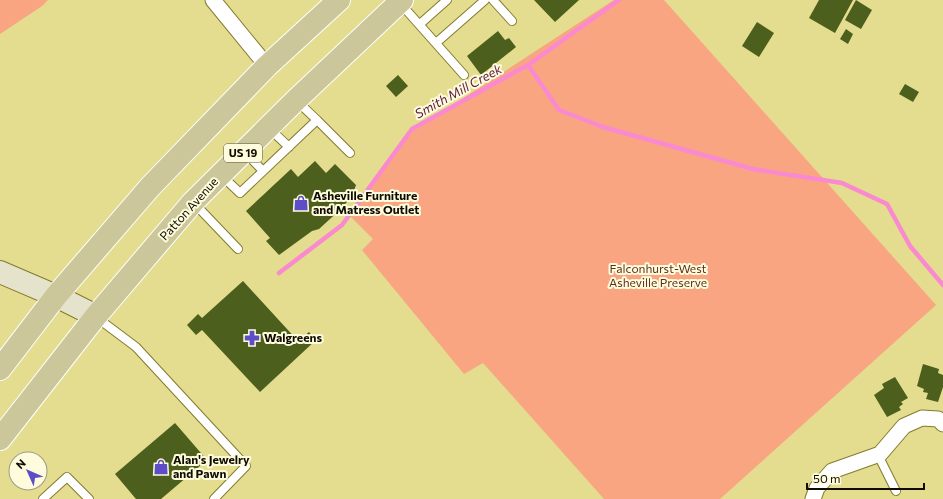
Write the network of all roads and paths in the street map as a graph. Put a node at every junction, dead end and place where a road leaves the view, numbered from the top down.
1 (213, 0) edge
2 (339, 0) edge
3 (447, 0) edge
4 (485, 0) edge
5 (493, 0) edge
6 (401, 1) edge
7 (512, 21) dead end
8 (420, 24) junction
9 (436, 43) junction
10 (268, 66) junction
11 (464, 75) dead end
12 (296, 100) junction
13 (317, 120) junction
14 (268, 127) junction
15 (289, 147) junction
16 (244, 152) junction
17 (350, 153) dead end
18 (264, 171) junction
19 (220, 174) junction
20 (193, 202) junction
21 (238, 249) dead end
22 (0, 272) edge
23 (56, 296) junction
24 (96, 316) junction
25 (0, 369) edge
26 (943, 424) edge
27 (0, 439) edge
28 (878, 455) junction
29 (896, 491) dead end
30 (43, 499) edge
31 (90, 499) edge
32 (214, 499) edge
33 (813, 499) edge

1 - 10 street
2 - 10 main road
3 - 8 lane
4 - 9 lane
5 - 7 lane
6 - 8 lane
6 - 12 main road, Patton Avenue / US 19
8 - 9 lane
9 - 11 lane
10 - 23 main road
12 - 13 lane
12 - 14 main road, Patton Avenue / US 19
13 - 15 lane
13 - 17 lane
14 - 15 lane
14 - 16 main road, Patton Avenue / US 19
15 - 18 lane
16 - 18 lane
16 - 19 main road, Patton Avenue / US 19
18 - 19 lane
19 - 20 main road, Patton Avenue / US 19
20 - 21 lane
20 - 24 main road, Patton Avenue / US 19
22 - 23 main road
23 - 24 main road
23 - 25 main road
24 - 27 main road, Patton Avenue / US 19
24 - 32 lane
26 - 28 street
28 - 29 lane
28 - 33 street
30 - 31 lane

